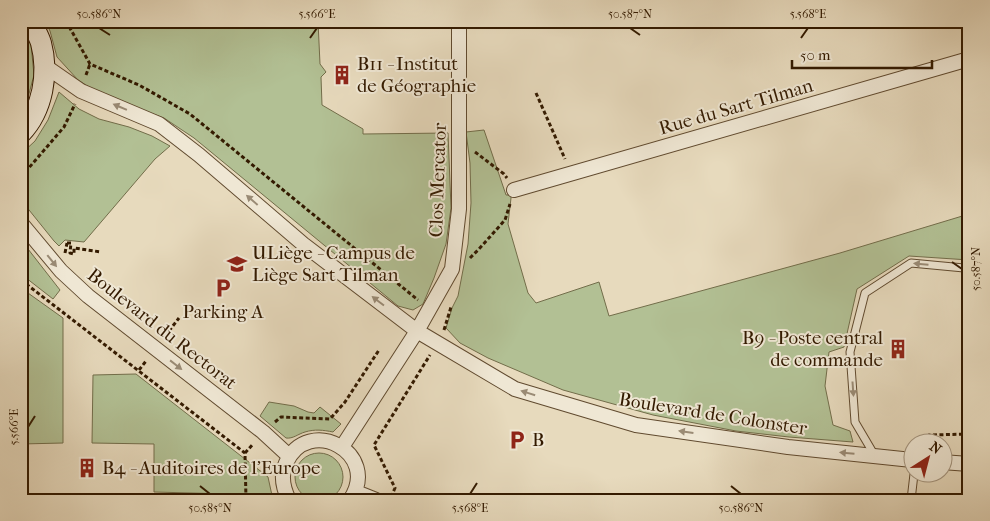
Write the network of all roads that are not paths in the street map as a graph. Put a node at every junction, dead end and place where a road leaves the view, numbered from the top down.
1 (31, 21) edge
2 (459, 21) edge
3 (969, 59) edge
4 (45, 66) junction
5 (21, 133) edge
6 (514, 190) road end
7 (21, 223) edge
8 (969, 271) edge
9 (417, 331) junction
10 (342, 447) junction
11 (289, 456) junction
12 (875, 456) junction
13 (902, 459) edge
14 (952, 463) edge
15 (969, 464) edge
16 (913, 484) edge
17 (353, 496) edge
18 (289, 500) edge
19 (376, 500) edge
20 (911, 500) edge

1 - 4 main road
2 - 9 street, Clos Mercator
3 - 6 street, Rue du Sart Tilman
4 - 5 main road
9 -> 4 street, Boulevard de Colonster
7 -> 11 street, Boulevard du Rectorat
8 -> 12 lane
9 - 10 street, Clos Mercator
12 -> 9 street, Boulevard de Colonster
10 - 11 street
10 - 17 street
11 - 18 street
12 - 13 street, Boulevard de Colonster
14 - 15 street
16 - 20 lane
17 - 19 street

